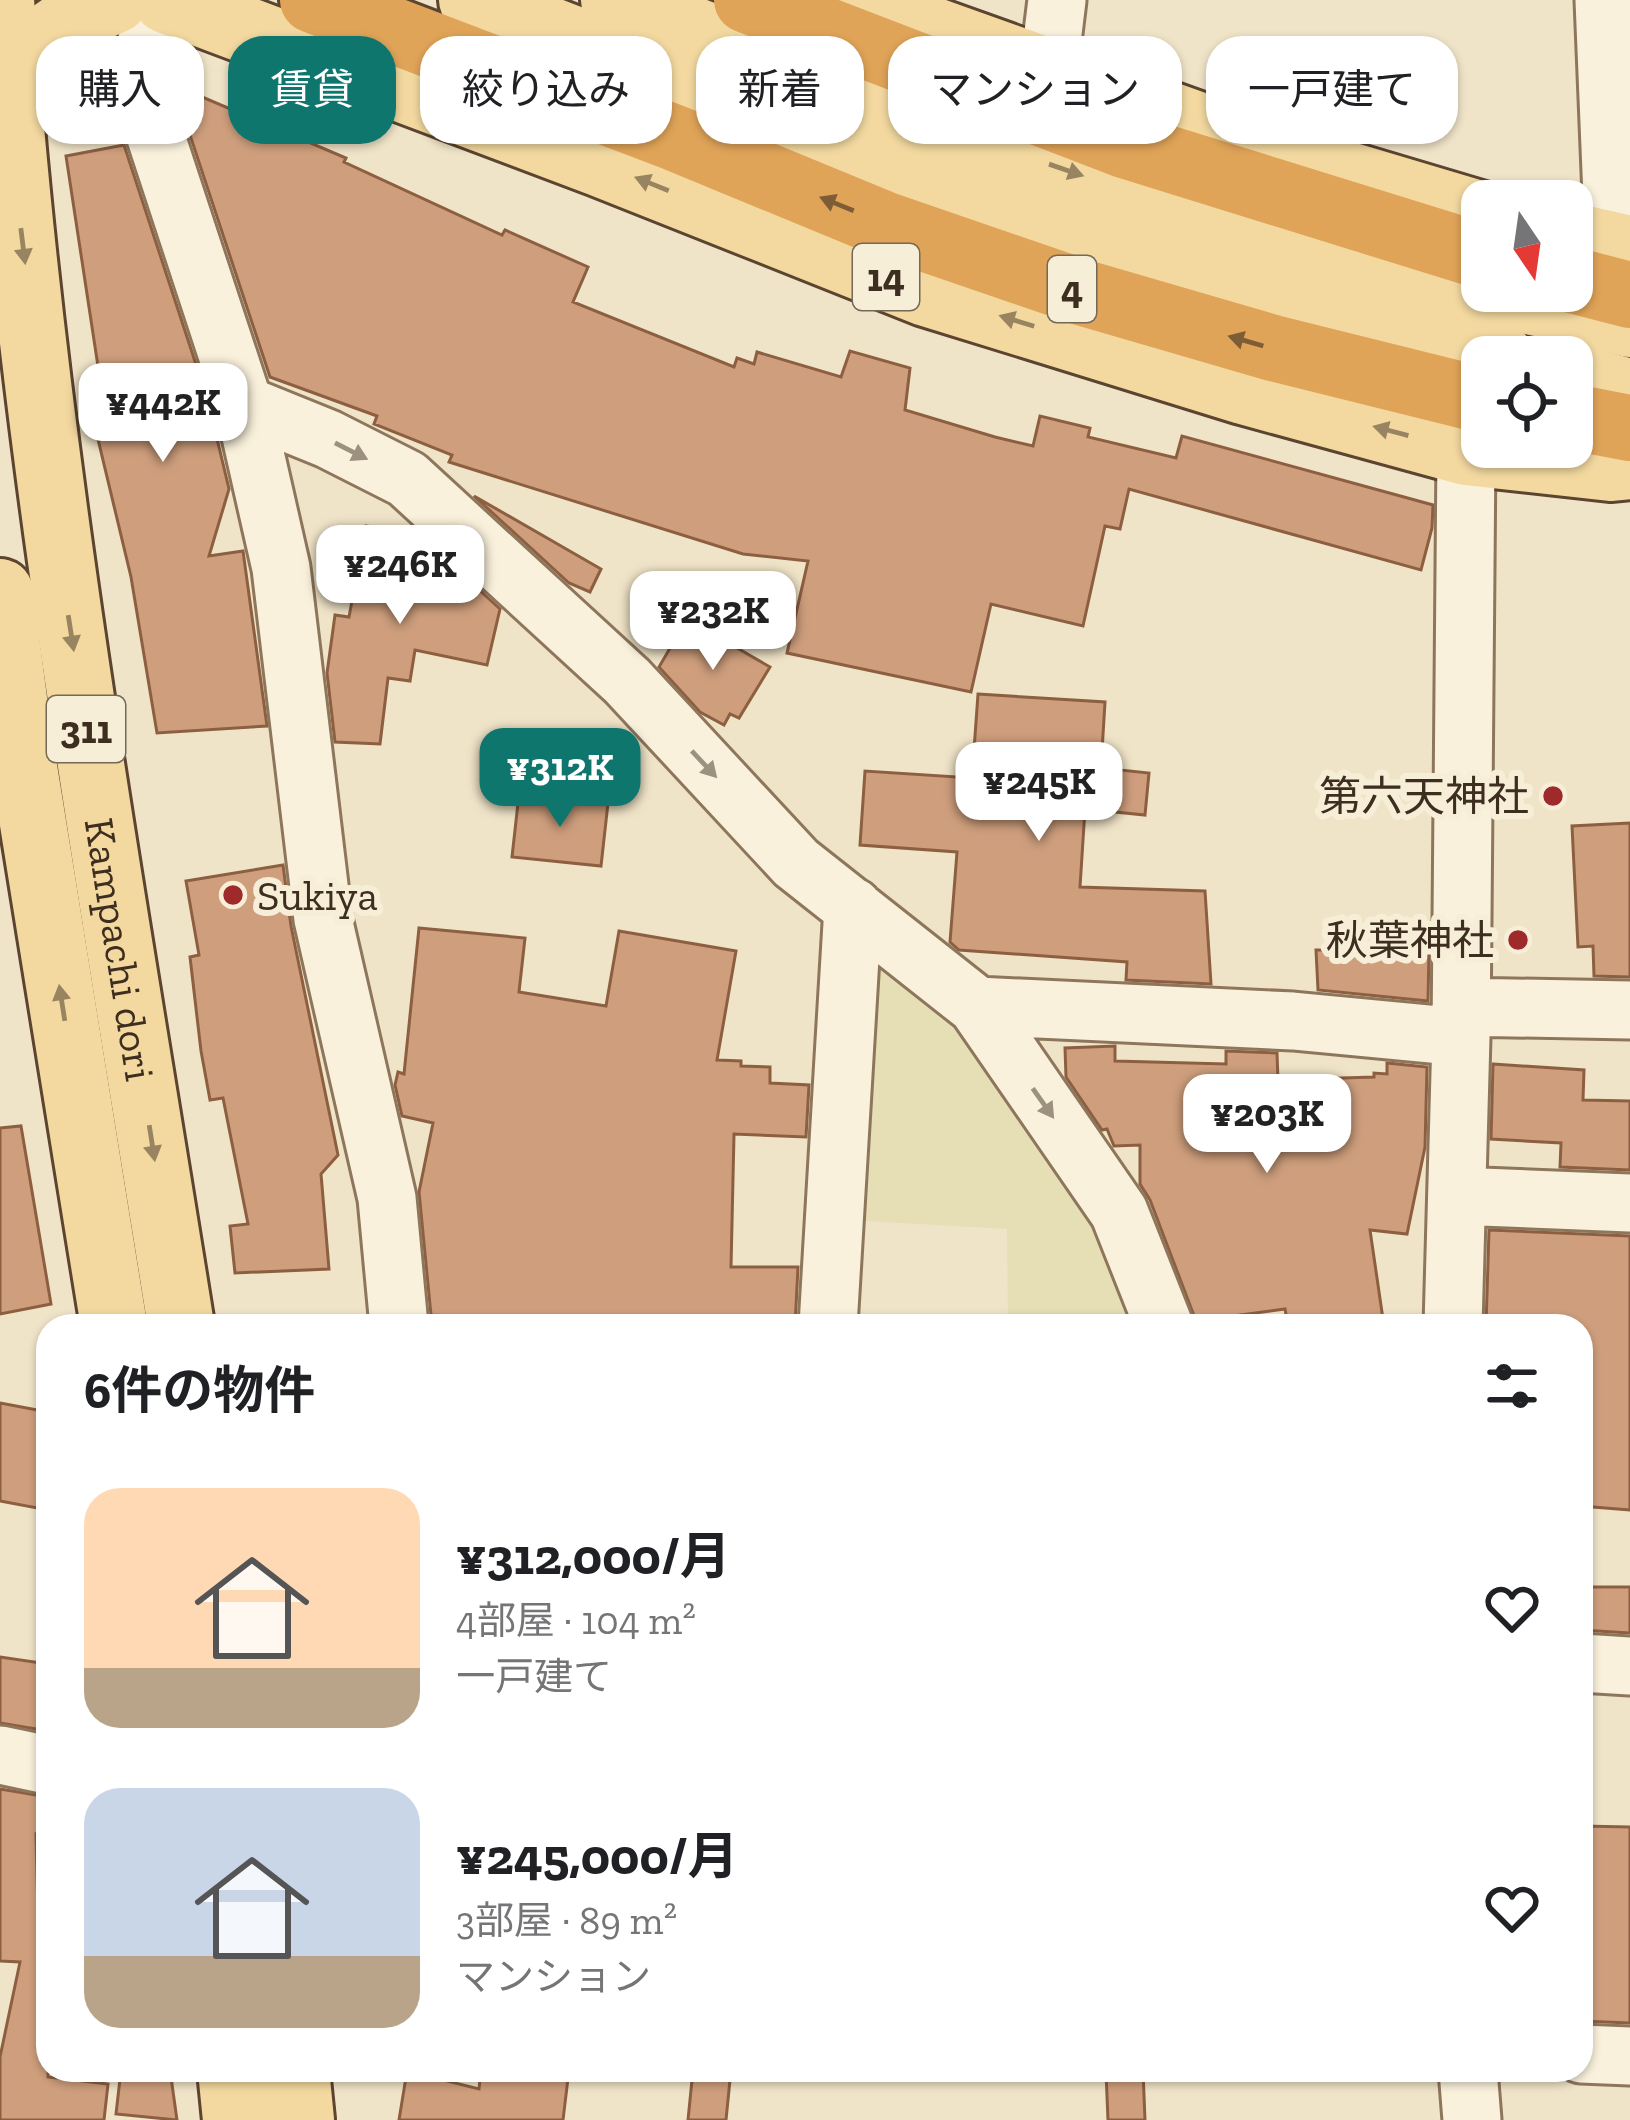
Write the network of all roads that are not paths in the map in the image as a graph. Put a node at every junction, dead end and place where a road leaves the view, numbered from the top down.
1 (1, 0) edge
2 (115, 0) edge
3 (165, 0) edge
4 (275, 0) edge
5 (313, 0) edge
6 (472, 0) edge
7 (614, 0) edge
8 (848, 0) edge
9 (1057, 0) edge
10 (1604, 0) edge
11 (915, 13) edge
12 (260, 36) edge
13 (314, 36) edge
14 (707, 36) edge
15 (965, 36) edge
16 (1053, 36) edge
17 (696, 38) edge
18 (864, 79) edge
19 (396, 87) edge
20 (864, 95) edge
21 (864, 119) edge
22 (1182, 121) edge
23 (10, 130) junction
24 (1461, 209) edge
25 (1461, 249) edge
26 (1604, 261) edge
27 (1461, 286) edge
28 (1577, 312) edge
29 (1630, 324) edge
30 (1461, 345) edge
31 (1593, 382) edge
32 (1630, 392) edge
33 (244, 405) junction
34 (1461, 421) edge
35 (1593, 421) edge
36 (1461, 424) edge
37 (1630, 428) edge
38 (1593, 457) edge
39 (1630, 466) edge
40 (1473, 468) edge
41 (0, 592) edge
42 (9, 729) edge
43 (853, 907) junction
44 (977, 1006) junction
45 (1630, 1010) edge
46 (1461, 1022) junction
47 (1457, 1196) junction
48 (1630, 1203) edge
49 (112, 1314) edge
50 (179, 1314) edge
51 (398, 1314) edge
52 (829, 1314) edge
53 (1159, 1314) edge
54 (1453, 1314) edge
55 (1593, 1664) edge
56 (1630, 1666) edge
57 (0, 1755) edge
58 (36, 1762) edge
59 (1593, 2054) edge
60 (1630, 2056) edge
61 (232, 2082) edge
62 (297, 2082) edge
63 (1469, 2082) edge
64 (236, 2120) edge
65 (301, 2120) edge
66 (1472, 2120) edge

1 - 23 main road, Kampachi dori / 311
2 - 23 main road
3 - 12 main road, 14
3 - 33 street
4 - 13 main road
34 -> 5 highway, 4
6 - 17 main road
7 - 14 main road
8 - 11 main road
9 - 16 street
10 - 26 street
11 - 15 main road
18 - 25 highway
36 -> 19 main road, 14
20 -> 27 main road
21 - 30 main road
22 - 24 main road
23 -> 50 main road, Kampachi dori / 311
28 - 29 main road
31 - 32 main road
33 -> 43 street
33 - 51 street
35 - 37 highway
38 - 39 main road, 14
40 - 46 street
41 - 42 main road, Kampachi dori / 311
49 -> 42 main road, Kampachi dori / 311
43 - 44 street
43 - 52 street
44 - 46 street
44 -> 53 street
45 - 46 street
46 - 47 street
47 - 48 street
47 - 54 street
55 - 56 street
57 - 58 street
59 - 60 street
61 - 64 main road
62 - 65 main road
63 - 66 street

